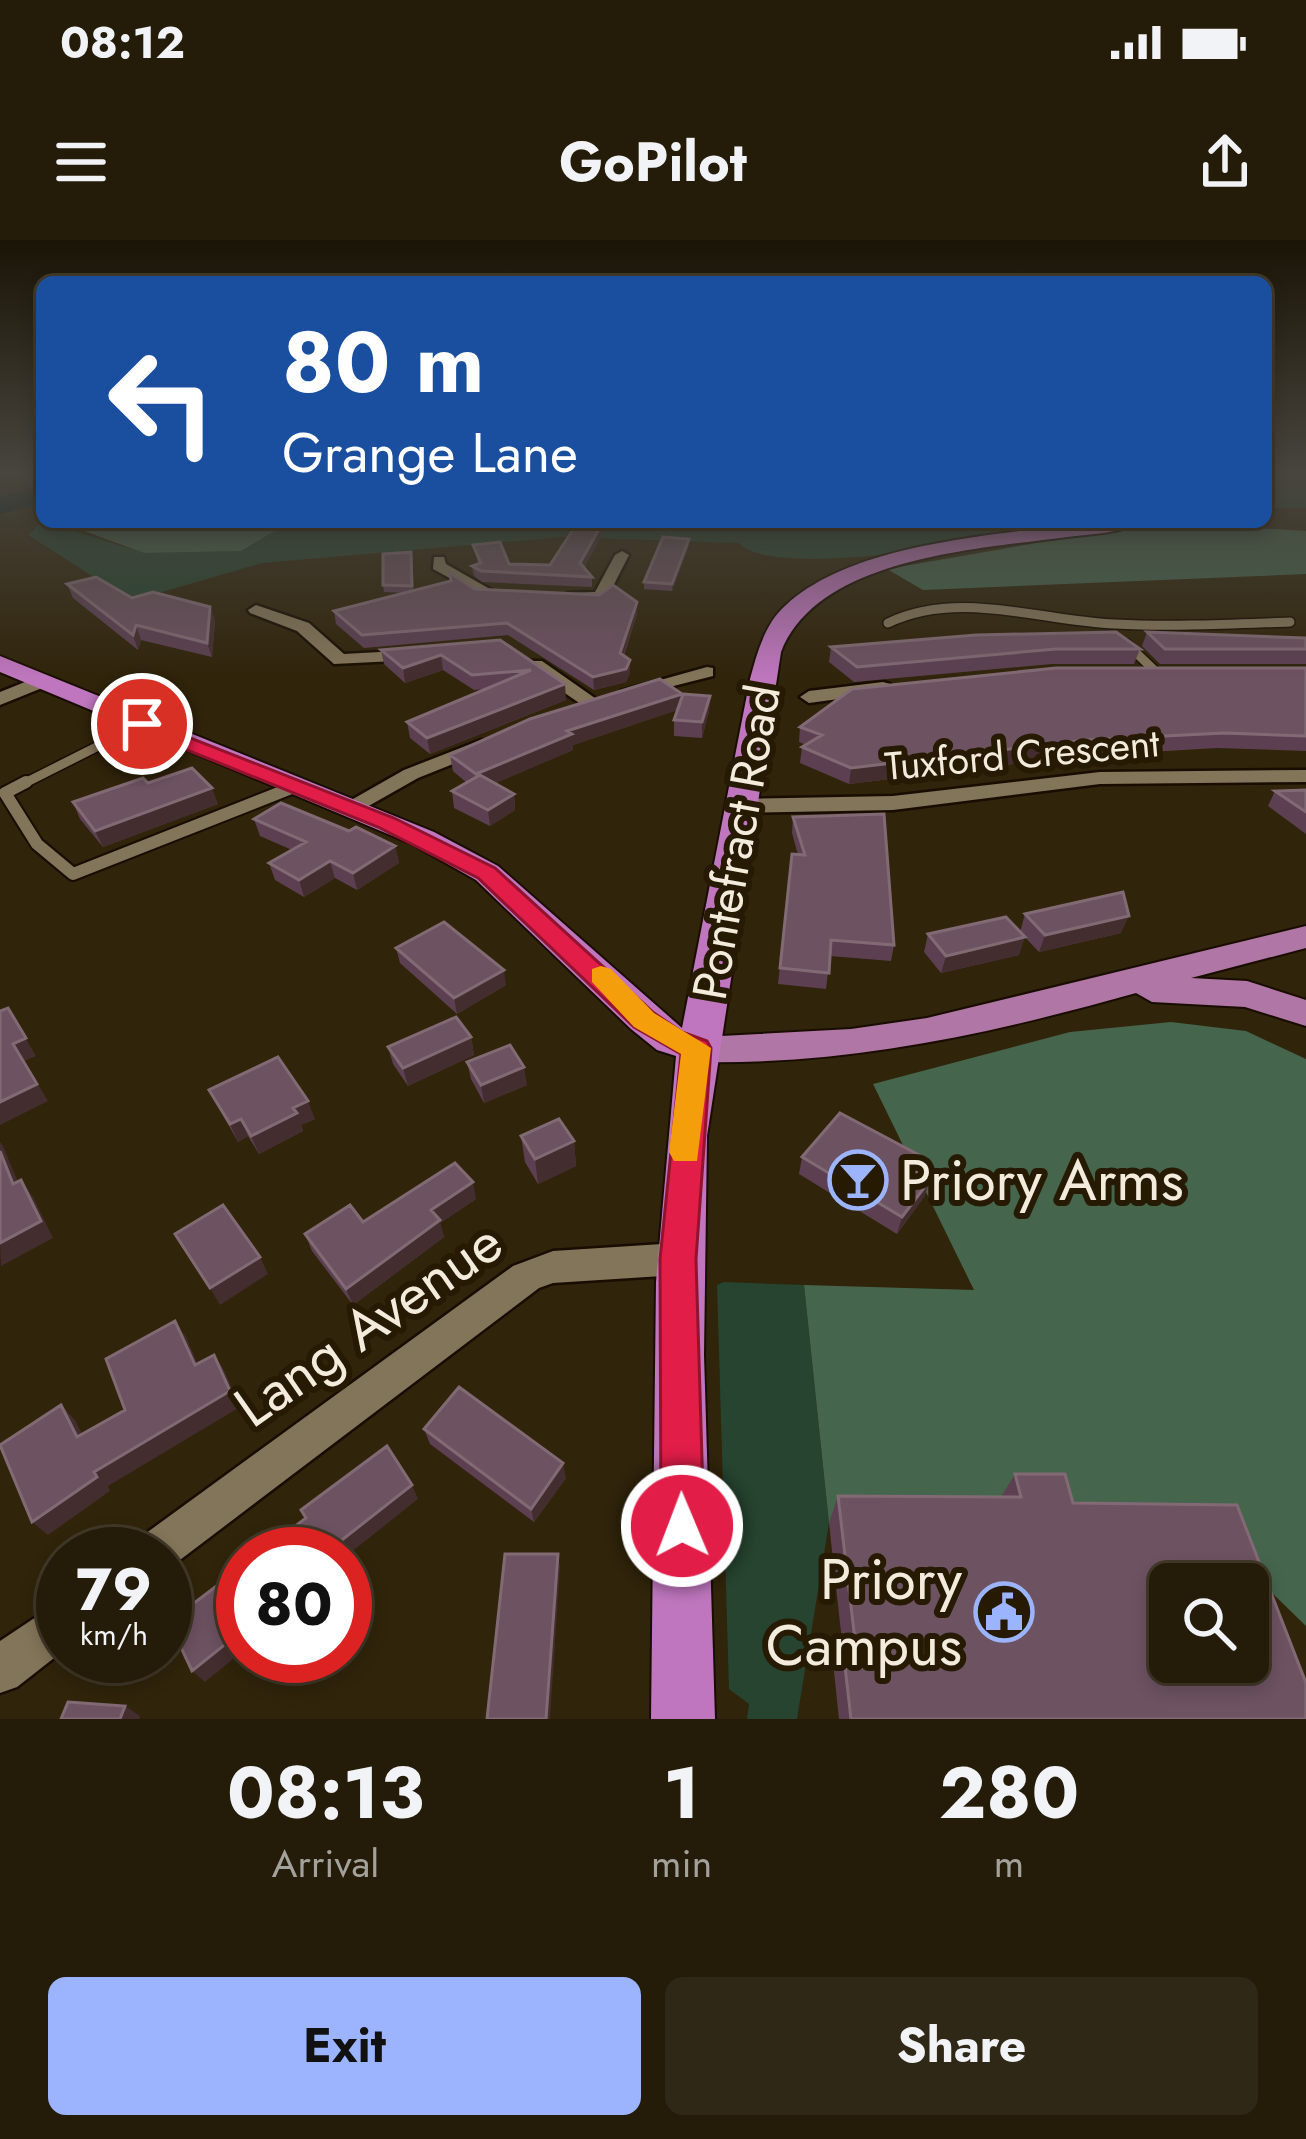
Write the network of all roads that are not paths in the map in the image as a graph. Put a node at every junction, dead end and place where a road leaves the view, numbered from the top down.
1 (1017, 541) edge
2 (622, 555) dead end
3 (439, 560) dead end
4 (500, 593) edge
5 (554, 595) edge
6 (600, 597) junction
7 (620, 598) edge
8 (256, 610) dead end
9 (1290, 622) dead end
10 (888, 623) dead end
11 (1107, 624) junction
12 (443, 652) edge
13 (524, 656) edge
14 (0, 663) edge
15 (1144, 670) joint
16 (1176, 670) edge
17 (707, 672) dead end
18 (40, 682) junction
19 (908, 685) edge
20 (809, 698) dead end
21 (0, 699) edge
22 (142, 724) junction
23 (512, 734) edge
24 (1306, 776) edge
25 (299, 785) junction
26 (743, 806) junction
27 (350, 807) junction
28 (1306, 937) edge
29 (1077, 996) junction
30 (1306, 1013) edge
31 (697, 1048) junction
32 (678, 1259) junction
33 (189, 1527) edge
34 (36, 1643) edge
35 (0, 1670) edge
36 (683, 1719) edge

1 - 26 highway, Pontefract Road
2 - 6 street
3 - 4 street
5 - 6 street
6 - 7 street
8 - 12 street
9 - 11 lane
10 - 11 lane
11 - 15 lane
13 - 17 street
14 - 18 highway
15 - 16 street
18 - 21 street
18 - 22 highway
19 - 20 street
22 - 25 highway
22 - 25 lane
23 - 27 street
24 - 26 street, Tuxford Crescent
25 - 27 highway
26 - 31 highway, Pontefract Road
27 - 31 highway
28 - 29 main road
29 - 30 main road
29 - 31 main road
31 - 32 highway, Pontefract Road
32 - 33 street, Lang Avenue
32 - 36 highway, Pontefract Road
34 - 35 street

